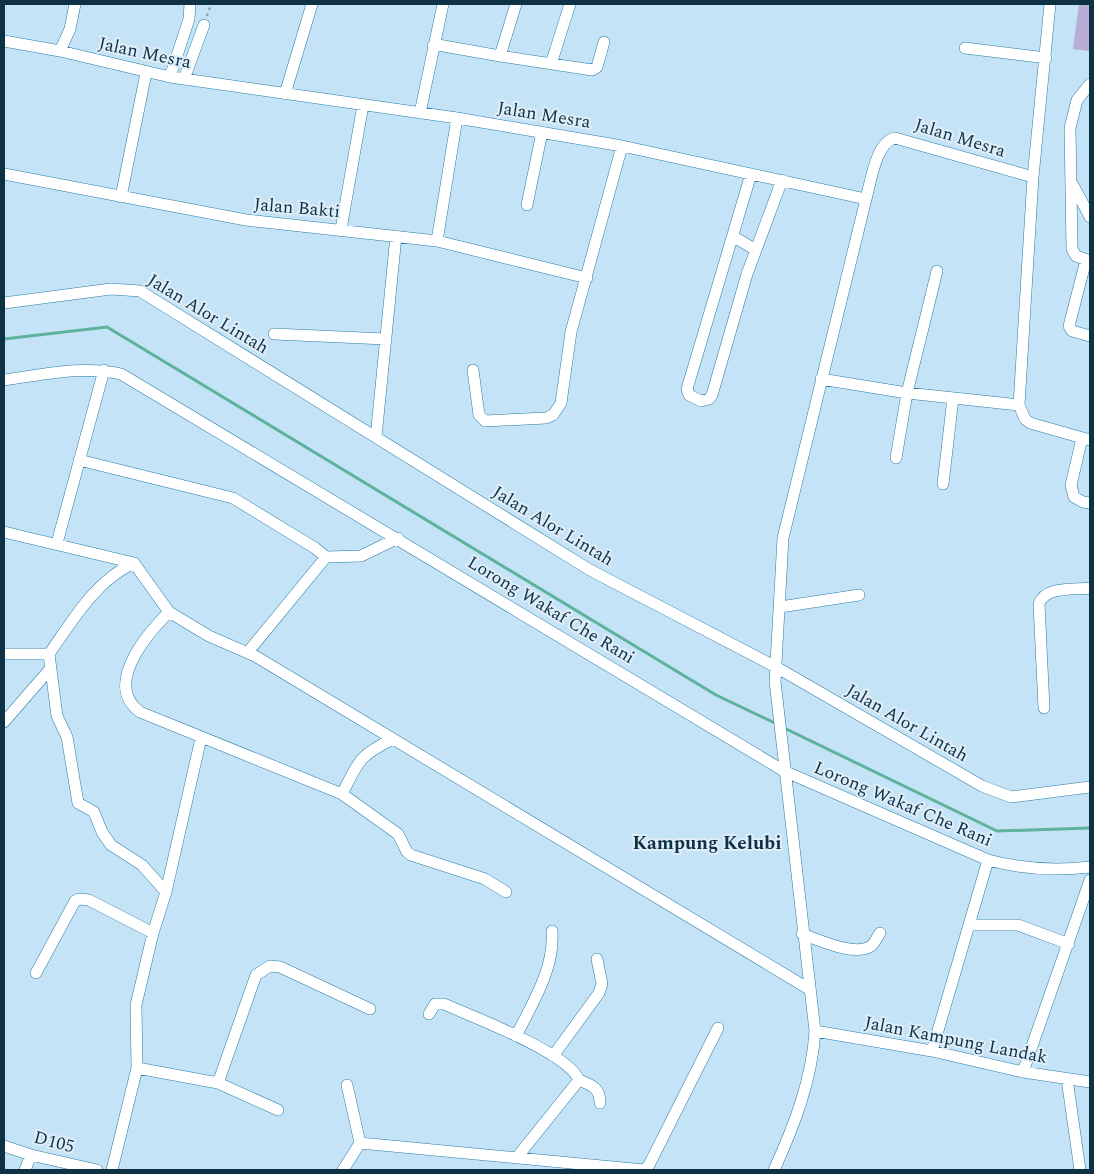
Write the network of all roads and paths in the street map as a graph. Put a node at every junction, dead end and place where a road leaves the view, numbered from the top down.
1 (74, 4) edge
2 (190, 4) edge
3 (312, 4) edge
4 (443, 4) edge
5 (516, 4) edge
6 (570, 4) edge
7 (1050, 4) edge
8 (204, 25) dead end
9 (4, 41) edge
10 (604, 42) dead end
11 (433, 46) junction
12 (965, 48) dead end
13 (60, 52) junction
14 (500, 56) junction
15 (1046, 58) junction
16 (551, 64) junction
17 (146, 73) junction
18 (170, 77) junction
19 (184, 80) junction
20 (1090, 84) edge
21 (285, 94) junction
22 (363, 105) junction
23 (420, 113) junction
24 (457, 118) junction
25 (542, 132) junction
26 (622, 146) junction
27 (4, 174) edge
28 (751, 174) junction
29 (1033, 177) junction
30 (782, 180) junction
31 (1072, 184) junction
32 (122, 197) junction
33 (866, 198) junction
34 (527, 205) dead end
35 (1090, 217) edge
36 (341, 229) junction
37 (396, 236) junction
38 (734, 237) junction
39 (437, 240) junction
40 (756, 250) junction
41 (1088, 260) edge
42 (937, 271) dead end
43 (587, 278) junction
44 (4, 303) edge
45 (274, 334) dead end
46 (1090, 336) edge
47 (386, 339) junction
48 (104, 370) junction
49 (473, 370) dead end
50 (821, 379) junction
51 (4, 380) edge
52 (907, 393) junction
53 (953, 398) junction
54 (1019, 405) junction
55 (376, 437) junction
56 (1086, 439) edge
57 (896, 458) dead end
58 (79, 460) junction
59 (943, 484) dead end
60 (1090, 503) edge
61 (4, 532) edge
62 (398, 538) junction
63 (57, 543) junction
64 (326, 557) junction
65 (134, 562) junction
66 (1090, 588) edge
67 (859, 595) dead end
68 (780, 607) junction
69 (168, 612) junction
70 (248, 652) junction
71 (4, 654) edge
72 (49, 654) junction
73 (776, 668) junction
74 (50, 669) junction
75 (1044, 708) dead end
76 (4, 722) edge
77 (201, 738) junction
78 (393, 739) junction
79 (784, 771) junction
80 (1090, 787) edge
81 (342, 794) junction
82 (988, 860) junction
83 (1090, 867) edge
84 (1090, 882) edge
85 (166, 892) junction
86 (506, 892) dead end
87 (969, 925) junction
88 (552, 931) dead end
89 (880, 932) dead end
90 (153, 933) junction
91 (802, 934) junction
92 (1069, 944) junction
93 (597, 959) dead end
94 (36, 973) dead end
95 (809, 989) junction
96 (370, 1009) dead end
97 (429, 1014) dead end
98 (718, 1028) dead end
99 (815, 1031) junction
100 (516, 1036) junction
101 (932, 1051) junction
102 (553, 1056) junction
103 (137, 1068) junction
104 (1023, 1072) junction
105 (1067, 1079) junction
106 (579, 1080) junction
107 (1090, 1082) edge
108 (218, 1083) junction
109 (347, 1085) dead end
110 (600, 1103) dead end
111 (278, 1110) dead end
112 (360, 1142) junction
113 (4, 1146) edge
114 (31, 1155) junction
115 (518, 1156) junction
116 (25, 1170) edge
117 (97, 1170) edge
118 (112, 1170) edge
119 (343, 1170) edge
120 (640, 1170) edge
121 (774, 1170) edge
122 (1080, 1170) edge

1 - 13 street
2 - 18 street
3 - 21 street
4 - 11 street
5 - 14 street
6 - 16 street
7 - 15 street
8 - 19 street
9 - 13 street, Jalan Mesra
10 - 16 street
11 - 14 street
11 - 23 street
12 - 15 street
13 - 17 street, Jalan Mesra
14 - 16 street
15 - 29 street
17 - 18 street, Jalan Mesra
17 - 32 street
18 - 19 street, Jalan Mesra
19 - 21 street, Jalan Mesra
20 - 31 street
21 - 22 street, Jalan Mesra
22 - 23 street, Jalan Mesra
22 - 36 street
23 - 24 street, Jalan Mesra
24 - 25 street, Jalan Mesra
24 - 39 street
25 - 26 street, Jalan Mesra
25 - 34 street
26 - 28 street, Jalan Mesra
26 - 43 street
27 - 32 street, Jalan Bakti
28 - 30 street, Jalan Mesra
28 - 38 street
29 - 33 street, Jalan Mesra
29 - 54 street
30 - 33 street, Jalan Mesra
30 - 40 street
31 - 35 street
31 - 41 street
32 - 36 street, Jalan Bakti
33 - 50 street
36 - 37 street, Jalan Bakti
37 - 39 street, Jalan Bakti
37 - 47 street
38 - 40 street
38 - 40 street
39 - 43 street, Jalan Bakti
41 - 46 street
42 - 52 street
43 - 49 street
44 - 55 street, Jalan Alor Lintah
45 - 47 street
47 - 55 street
48 - 51 street, Lorong Wakaf Che Rani
48 - 58 street
48 - 62 street, Lorong Wakaf Che Rani
50 - 52 street
50 - 68 street
52 - 53 street
52 - 57 street
53 - 54 street
53 - 59 street
54 - 56 street
55 - 73 street, Jalan Alor Lintah
56 - 60 street
58 - 63 street
58 - 64 street
61 - 63 street
62 - 64 street
62 - 79 street, Lorong Wakaf Che Rani
63 - 65 street
64 - 70 street
65 - 69 street
65 - 72 street
66 - 75 street
67 - 68 street
68 - 73 street
69 - 70 street
69 - 77 street
70 - 78 street
71 - 72 street
72 - 74 street
73 - 79 street
73 - 80 street, Jalan Alor Lintah
74 - 76 street
74 - 85 street
77 - 81 street
77 - 85 street
78 - 81 street
78 - 95 street
79 - 82 street, Lorong Wakaf Che Rani
79 - 91 street
81 - 86 street
82 - 83 street, Lorong Wakaf Che Rani
82 - 87 street
84 - 92 street
85 - 90 street
87 - 92 street
87 - 101 street
88 - 100 street
89 - 91 street
90 - 94 street
90 - 103 street
91 - 95 street
92 - 104 street
93 - 102 street
95 - 99 street
96 - 108 street
97 - 100 street
98 - 120 street
99 - 101 street, Jalan Kampung Landak
99 - 121 street
100 - 102 street
101 - 104 street, Jalan Kampung Landak
102 - 106 street
103 - 108 street
103 - 118 street
104 - 105 street, Jalan Kampung Landak
105 - 107 street, Jalan Kampung Landak
105 - 122 street
106 - 110 street
106 - 115 street
108 - 111 street
109 - 112 street
112 - 115 street
112 - 119 street
113 - 114 street, D105
114 - 116 street
114 - 117 street, D105
115 - 120 street

